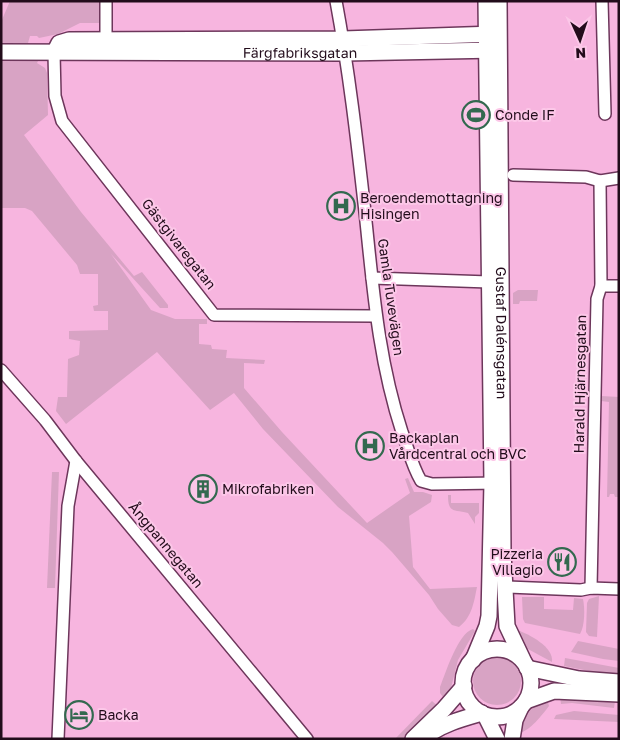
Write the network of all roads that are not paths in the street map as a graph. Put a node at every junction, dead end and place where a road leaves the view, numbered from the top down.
1 (106, 1) edge
2 (336, 1) edge
3 (486, 1) edge
4 (499, 1) edge
5 (602, 1) edge
6 (493, 34) junction
7 (102, 46) junction
8 (344, 46) junction
9 (493, 50) junction
10 (4, 52) edge
11 (54, 53) junction
12 (605, 114) dead end
13 (513, 175) dead end
14 (619, 178) edge
15 (600, 181) junction
16 (372, 278) junction
17 (490, 282) junction
18 (601, 286) junction
19 (619, 286) edge
20 (501, 292) junction
21 (375, 316) junction
22 (1, 370) edge
23 (76, 461) junction
24 (497, 483) junction
25 (505, 588) junction
26 (592, 588) junction
27 (619, 589) edge
28 (473, 660) junction
29 (526, 665) junction
30 (619, 682) edge
31 (464, 686) junction
32 (619, 694) edge
33 (523, 704) junction
34 (483, 714) junction
35 (58, 739) edge
36 (307, 739) edge
37 (413, 739) edge
38 (423, 739) edge
39 (497, 739) edge
40 (512, 739) edge

1 - 7 street
2 - 8 street, Gamla Tuvevägen
3 - 6 street, Gustaf Dalénsgatan
4 - 6 street, Gustaf Dalénsgatan
5 - 12 street
6 - 8 street, Färgfabriksgatan
6 - 9 street, Gustaf Dalénsgatan
7 - 8 street, Färgfabriksgatan
7 - 11 street, Färgfabriksgatan
8 - 9 street, Färgfabriksgatan
8 - 16 street, Gamla Tuvevägen
9 - 17 street, Gustaf Dalénsgatan
9 - 20 street, Gustaf Dalénsgatan
10 - 11 street
11 - 21 street, Gästgivaregatan
13 - 15 street
14 - 15 street
15 - 18 street, Harald Hjärnesgatan
16 - 17 street
16 - 21 street, Gamla Tuvevägen
17 - 20 street
17 - 24 street, Gustaf Dalénsgatan
18 - 19 street
18 - 26 street, Harald Hjärnesgatan
20 - 24 street, Gustaf Dalénsgatan
21 - 24 street, Gamla Tuvevägen
22 - 23 street, Ångpannegatan
23 - 35 street
23 - 36 street, Ångpannegatan
24 - 25 street, Gustaf Dalénsgatan
24 - 28 street, Gustaf Dalénsgatan
25 - 26 street
25 - 29 street, Gustaf Dalénsgatan
26 - 27 street
28 - 29 street
28 - 31 street
29 - 30 street
29 - 33 street
31 - 34 street
31 - 37 street
32 - 33 street
33 - 34 street
33 - 40 street
34 - 38 street
34 - 39 street

